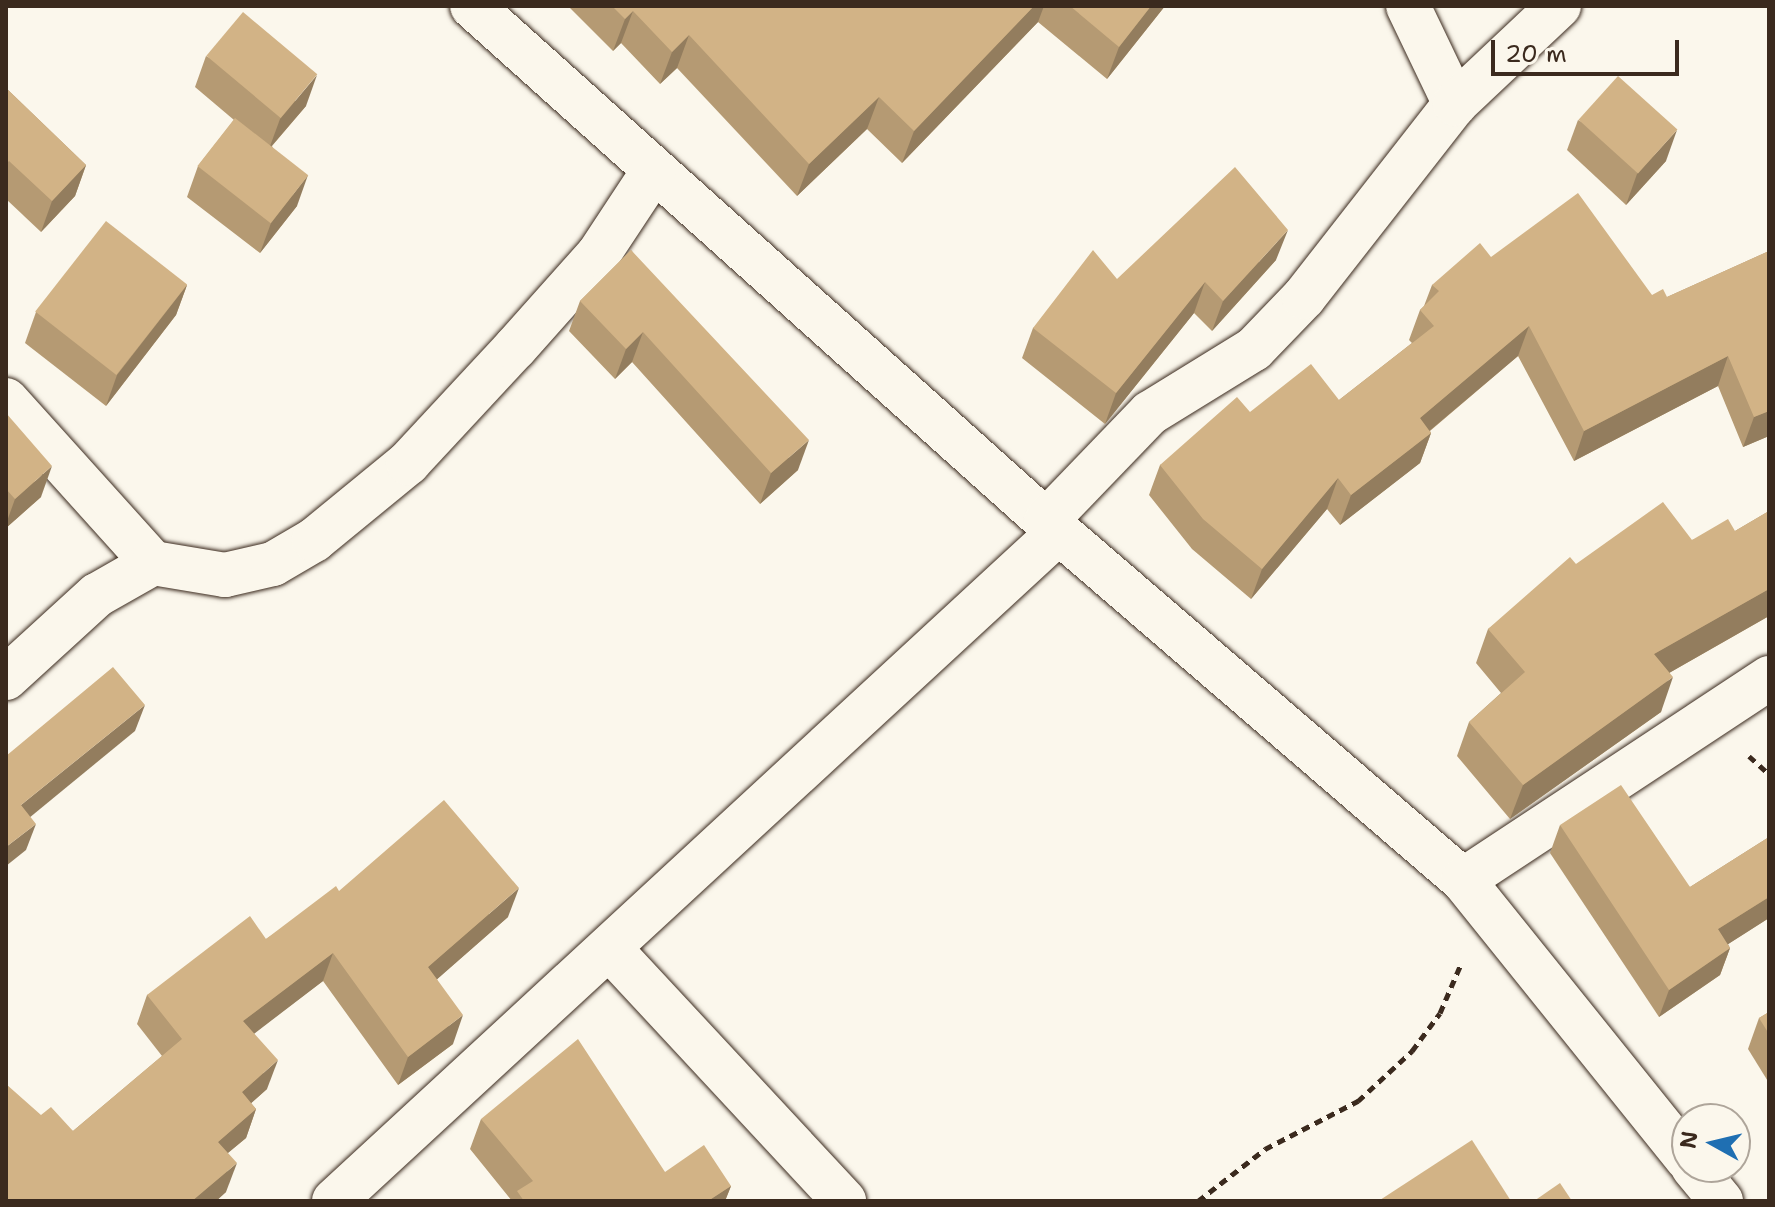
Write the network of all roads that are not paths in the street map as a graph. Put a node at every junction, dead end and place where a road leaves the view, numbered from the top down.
1 (472, 6) edge
2 (1408, 6) edge
3 (1559, 6) edge
4 (1455, 104) junction
5 (654, 170) junction
6 (6, 400) edge
7 (1053, 526) junction
8 (153, 563) junction
9 (6, 678) edge
10 (1769, 678) edge
11 (1474, 896) junction
12 (610, 949) junction
13 (1671, 1139) edge
14 (1706, 1183) edge
15 (334, 1201) edge
16 (844, 1201) edge
17 (1721, 1201) edge

1 - 5 street
2 - 4 street
3 - 4 street
4 - 7 street
5 - 7 street
5 - 8 street
6 - 8 street
7 - 11 street
7 - 12 street
8 - 9 street
10 - 11 street
11 - 13 street
12 - 15 street
12 - 16 street
14 - 17 street

